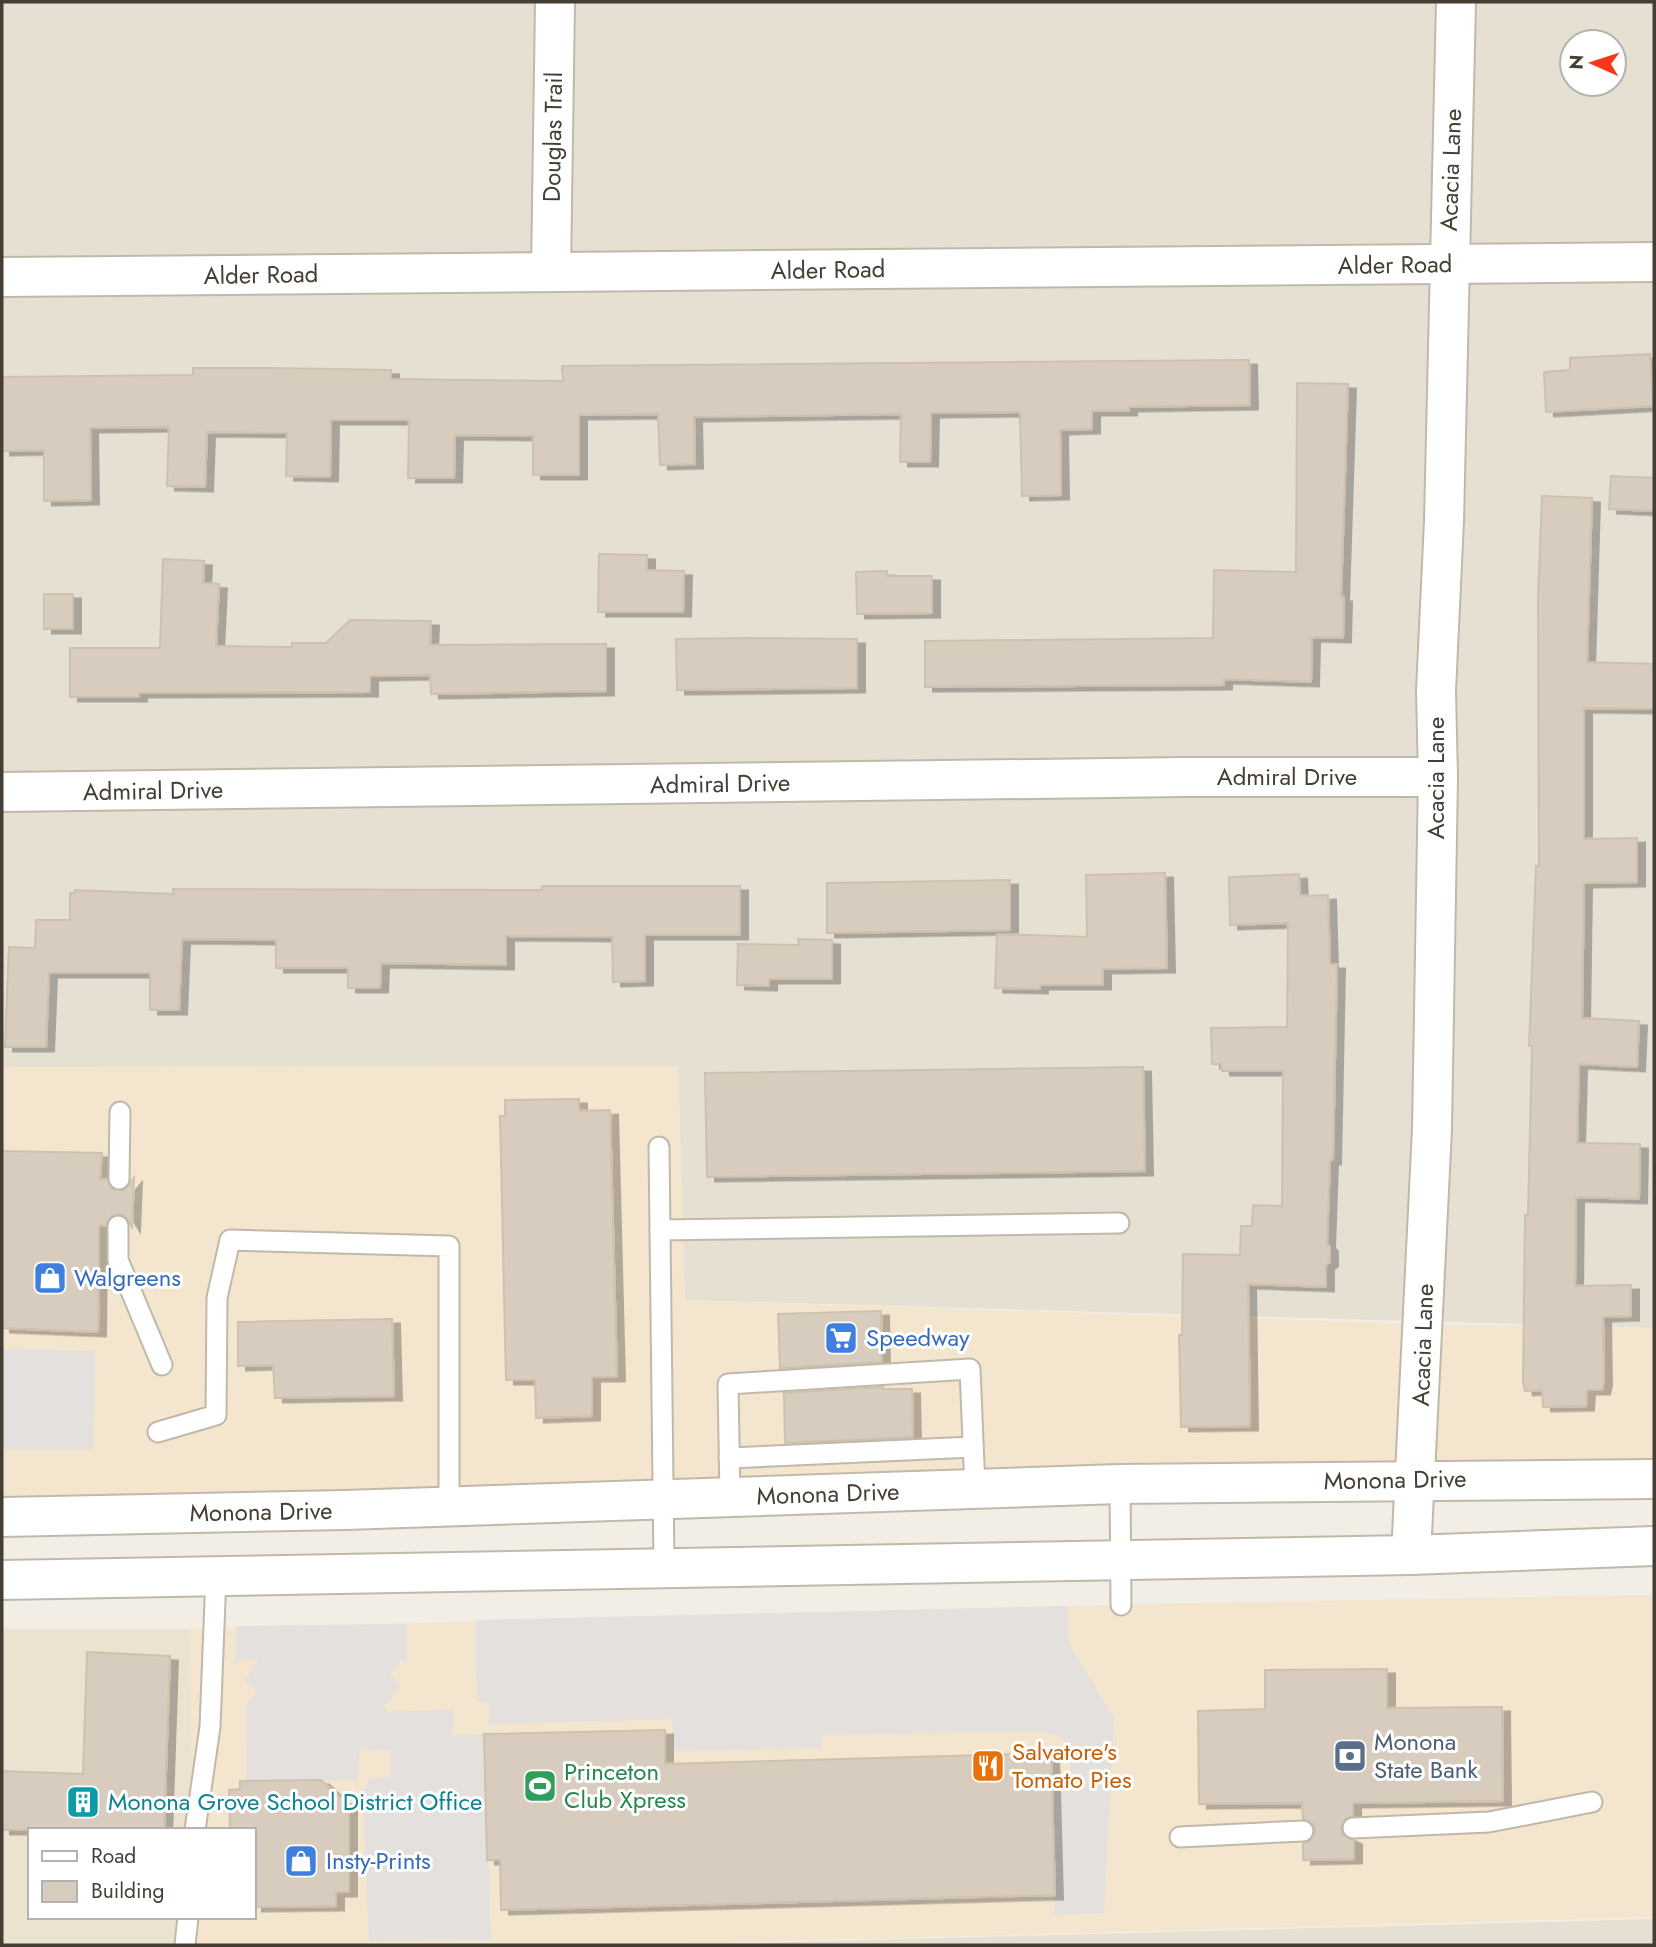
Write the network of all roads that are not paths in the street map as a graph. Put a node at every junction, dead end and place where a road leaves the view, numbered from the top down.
1 (555, 2) edge
2 (1456, 2) edge
3 (1654, 262) edge
4 (1448, 264) junction
5 (551, 272) junction
6 (2, 277) edge
7 (1438, 777) junction
8 (2, 792) edge
9 (120, 1112) dead end
10 (659, 1147) dead end
11 (119, 1179) dead end
12 (1119, 1223) dead end
13 (118, 1226) dead end
14 (660, 1230) junction
15 (162, 1365) dead end
16 (158, 1432) dead end
17 (973, 1447) junction
18 (729, 1458) junction
19 (1417, 1479) junction
20 (1654, 1479) edge
21 (1120, 1484) junction
22 (975, 1489) junction
23 (730, 1497) junction
24 (664, 1500) junction
25 (449, 1507) junction
26 (2, 1517) edge
27 (1654, 1546) edge
28 (1411, 1555) junction
29 (1121, 1558) junction
30 (664, 1566) junction
31 (216, 1575) junction
32 (2, 1580) edge
33 (1121, 1605) dead end
34 (1592, 1802) dead end
35 (195, 1828) edge
36 (1353, 1828) dead end
37 (1303, 1831) dead end
38 (1180, 1837) dead end
39 (188, 1919) edge
40 (186, 1945) edge

1 - 5 street, Douglas Trail
2 - 4 street, Acacia Lane
3 - 4 street, Alder Road
4 - 5 street, Alder Road
4 - 7 street, Acacia Lane
5 - 6 street, Alder Road
7 - 8 street, Admiral Drive
7 - 19 street, Acacia Lane
9 - 11 lane
10 - 14 lane
12 - 14 lane
13 - 15 lane
14 - 24 lane
16 - 25 lane
17 - 18 lane
17 - 18 lane
17 - 22 lane
18 - 23 lane
19 - 20 street, Monona Drive
19 - 21 street, Monona Drive
19 - 28 street, Acacia Lane
21 - 22 street, Monona Drive
21 - 29 lane
22 - 23 street, Monona Drive
23 - 24 street, Monona Drive
24 - 25 street, Monona Drive
24 - 30 lane
25 - 26 street, Monona Drive
27 - 28 street
28 - 29 street
29 - 30 street
29 - 33 lane
30 - 31 street
31 - 32 street
31 - 35 lane
34 - 36 lane
37 - 38 lane
39 - 40 lane

